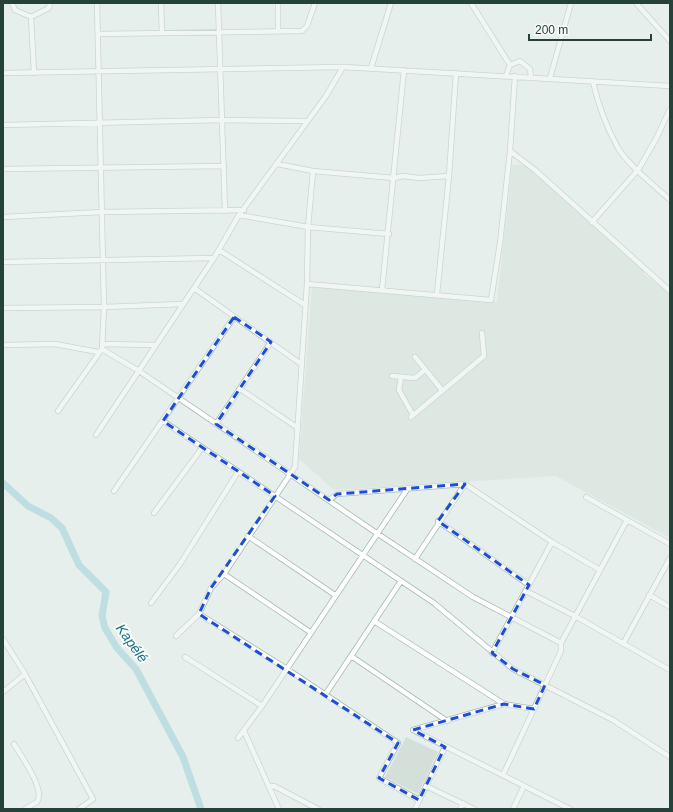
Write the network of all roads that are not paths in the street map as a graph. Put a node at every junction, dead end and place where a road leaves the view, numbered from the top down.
1 (12, 3) edge
2 (50, 3) edge
3 (97, 3) edge
4 (161, 3) edge
5 (218, 3) edge
6 (278, 3) edge
7 (315, 3) edge
8 (391, 3) edge
9 (471, 3) edge
10 (572, 3) edge
11 (636, 3) edge
12 (31, 18) junction
13 (278, 31) junction
14 (219, 32) junction
15 (162, 33) junction
16 (98, 34) junction
17 (670, 41) edge
18 (510, 65) junction
19 (343, 67) junction
20 (219, 68) junction
21 (371, 68) junction
22 (99, 70) junction
23 (404, 70) junction
24 (3, 73) edge
25 (34, 73) junction
26 (456, 73) junction
27 (506, 76) junction
28 (515, 76) junction
29 (531, 77) junction
30 (550, 78) junction
31 (593, 82) junction
32 (670, 86) edge
33 (670, 109) edge
34 (222, 120) junction
35 (306, 122) junction
36 (100, 123) junction
37 (3, 125) edge
38 (510, 151) junction
39 (277, 164) junction
40 (224, 166) junction
41 (101, 167) junction
42 (3, 169) edge
43 (638, 170) junction
44 (313, 171) junction
45 (449, 176) junction
46 (394, 178) junction
47 (670, 200) edge
48 (244, 210) junction
49 (225, 211) junction
50 (102, 212) junction
51 (239, 215) junction
52 (3, 217) edge
53 (592, 222) junction
54 (308, 226) junction
55 (389, 234) junction
56 (219, 250) junction
57 (214, 258) junction
58 (103, 260) junction
59 (3, 262) edge
60 (307, 284) junction
61 (194, 288) junction
62 (382, 290) junction
63 (670, 291) edge
64 (437, 294) junction
65 (183, 304) junction
66 (305, 305) junction
67 (104, 307) junction
68 (3, 308) edge
69 (234, 317) junction
70 (482, 333) dead end
71 (271, 342) junction
72 (3, 345) edge
73 (156, 345) junction
74 (101, 348) junction
75 (415, 357) dead end
76 (301, 364) junction
77 (425, 370) junction
78 (139, 371) junction
79 (392, 376) dead end
80 (401, 377) junction
81 (240, 389) junction
82 (442, 390) junction
83 (179, 398) junction
84 (58, 411) dead end
85 (163, 421) junction
86 (216, 424) junction
87 (298, 428) junction
88 (96, 435) dead end
89 (202, 448) junction
90 (238, 472) junction
91 (289, 474) junction
92 (465, 484) junction
93 (408, 488) junction
94 (114, 491) dead end
95 (275, 496) junction
96 (586, 497) dead end
97 (329, 500) junction
98 (154, 513) dead end
99 (628, 520) junction
100 (438, 521) junction
101 (378, 534) junction
102 (248, 536) junction
103 (552, 542) junction
104 (670, 544) edge
105 (363, 555) junction
106 (670, 558) edge
107 (415, 559) junction
108 (600, 570) junction
109 (224, 574) junction
110 (401, 581) junction
111 (529, 585) junction
112 (526, 591) junction
113 (335, 595) junction
114 (649, 595) junction
115 (151, 603) dead end
116 (670, 607) edge
117 (199, 614) junction
118 (575, 616) junction
119 (511, 617) junction
120 (374, 621) junction
121 (310, 632) junction
122 (176, 636) dead end
123 (3, 639) edge
124 (561, 643) junction
125 (623, 644) junction
126 (492, 653) junction
127 (351, 656) junction
128 (185, 657) dead end
129 (287, 669) junction
130 (670, 670) edge
131 (25, 674) junction
132 (545, 685) junction
133 (3, 692) edge
134 (325, 695) junction
135 (504, 704) junction
136 (262, 706) junction
137 (534, 709) junction
138 (447, 721) junction
139 (244, 731) junction
140 (238, 738) dead end
141 (14, 744) dead end
142 (444, 747) junction
143 (670, 757) edge
144 (503, 775) junction
145 (426, 786) junction
146 (524, 786) junction
147 (269, 787) junction
148 (419, 800) junction
149 (463, 803) junction
150 (25, 809) edge
151 (79, 809) edge
152 (279, 809) edge
153 (318, 809) edge
154 (415, 809) edge
155 (460, 809) edge
156 (474, 809) edge
157 (513, 809) edge
158 (570, 809) edge

1 - 12 street
2 - 12 street
3 - 16 street
4 - 15 street
5 - 14 street
6 - 13 street
7 - 13 street
8 - 21 street
9 - 18 street
10 - 30 street
11 - 17 street
12 - 25 street
13 - 14 street
14 - 15 street
14 - 20 street
15 - 16 street
16 - 22 street
18 - 27 street
18 - 29 street
19 - 20 street
19 - 21 street
19 - 35 street
20 - 22 street
20 - 34 street
21 - 23 street
22 - 25 street
22 - 36 street
23 - 26 street
23 - 46 street
24 - 25 street
26 - 27 street
26 - 45 street
27 - 28 street
28 - 29 street
28 - 38 street
29 - 30 street
30 - 31 street
31 - 32 street
31 - 43 street
33 - 43 street
34 - 35 street
34 - 36 street
34 - 40 street
35 - 39 street
36 - 37 street
36 - 41 street
38 - 53 street
38 - 64 street
39 - 44 street
39 - 48 street
40 - 41 street
40 - 49 street
41 - 42 street
41 - 50 street
43 - 47 street
43 - 53 street
44 - 46 street
44 - 54 street
45 - 46 street
45 - 64 street
46 - 55 street
48 - 49 street
48 - 51 street
49 - 50 street
50 - 52 street
50 - 58 street
51 - 54 street
51 - 56 street
53 - 63 street
54 - 55 street
54 - 60 street
55 - 62 street
56 - 57 street
56 - 66 street
57 - 58 street
57 - 61 street
58 - 59 street
58 - 67 street
60 - 62 street
60 - 66 street
61 - 65 street
61 - 69 street
62 - 64 street
65 - 67 street
65 - 73 street
66 - 76 street
67 - 68 street
67 - 74 street
69 - 71 street
69 - 83 street
70 - 82 street
71 - 76 street
71 - 81 street
72 - 74 street
73 - 74 street
73 - 78 street
74 - 78 street
74 - 84 street
75 - 77 street
76 - 87 street
77 - 80 street
77 - 82 street
78 - 83 street
78 - 88 street
79 - 80 street
80 - 82 street
81 - 86 street
81 - 87 street
83 - 85 street
83 - 86 street
85 - 89 street
85 - 94 street
86 - 91 street
87 - 91 street
89 - 90 street
89 - 98 street
90 - 95 street
90 - 115 street
91 - 95 street
91 - 97 street
92 - 93 street
92 - 100 street
92 - 103 street
93 - 97 street
93 - 101 street
95 - 102 street
95 - 105 street
96 - 99 street
97 - 101 street
99 - 104 street
99 - 108 street
100 - 107 street
100 - 111 street
101 - 105 street
101 - 107 street
102 - 109 street
102 - 113 street
103 - 108 street
103 - 111 street
105 - 110 street
105 - 113 street
106 - 114 street
107 - 119 street
108 - 118 street
109 - 117 street
109 - 121 street
110 - 120 street
110 - 126 street
111 - 112 street
112 - 118 street
112 - 119 street
113 - 121 street
114 - 116 street
114 - 125 street
117 - 122 street
117 - 129 street
118 - 124 street
118 - 125 street
119 - 124 street
119 - 126 street
120 - 127 street
120 - 135 street
121 - 129 street
123 - 131 street
124 - 132 street
125 - 130 street
126 - 132 street
127 - 134 street
127 - 138 street
128 - 136 street
129 - 134 street
129 - 136 street
131 - 133 street
131 - 151 street
132 - 137 street
132 - 143 street
134 - 148 street
135 - 137 street
135 - 138 street
136 - 139 street
137 - 144 street
138 - 142 street
139 - 140 street
139 - 147 street
141 - 150 street
142 - 144 street
142 - 145 street
144 - 146 street
145 - 148 street
145 - 149 street
146 - 157 street
146 - 158 street
147 - 152 street
147 - 153 street
148 - 154 street
149 - 155 street
149 - 156 street

